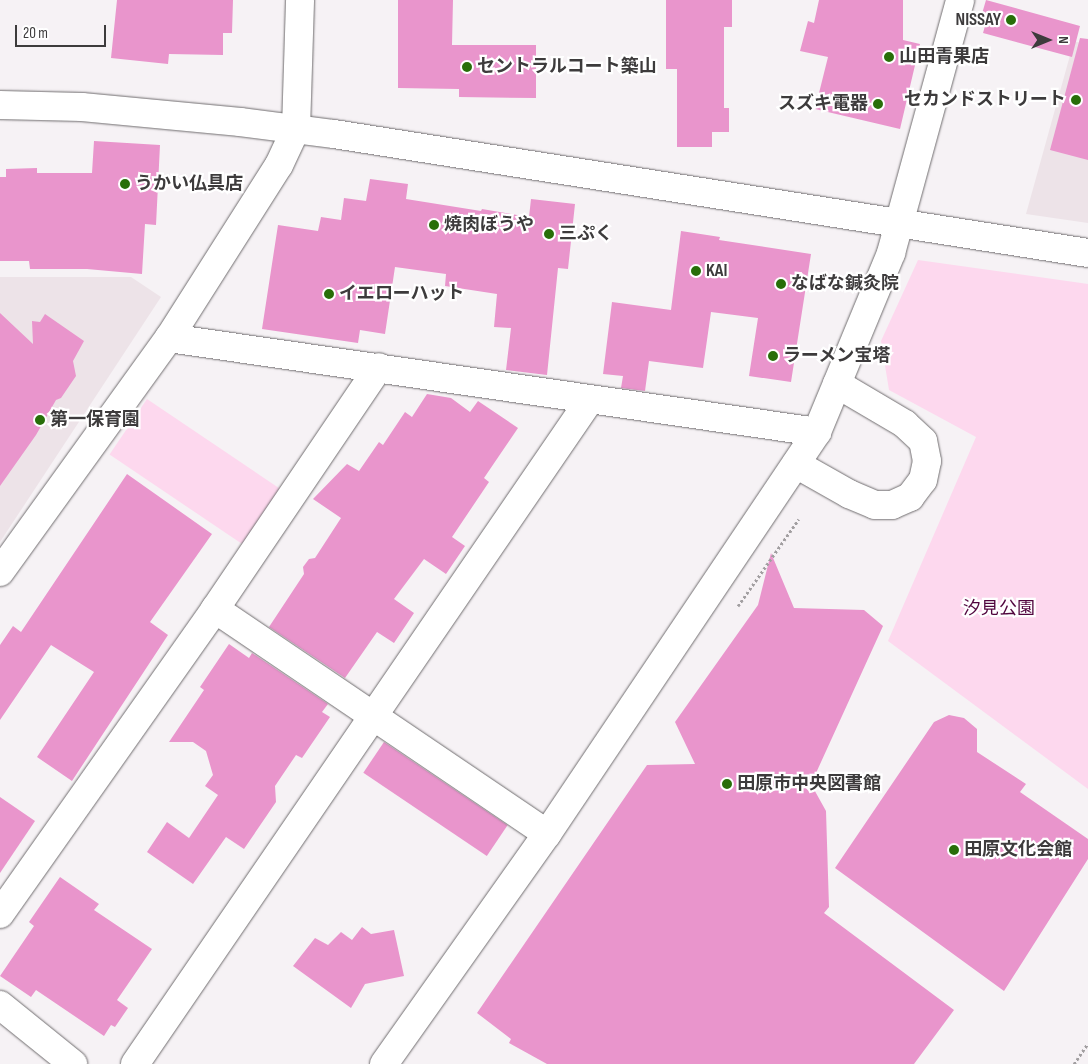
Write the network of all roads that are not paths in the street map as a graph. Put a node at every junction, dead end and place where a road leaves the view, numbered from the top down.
1 (300, 0) edge
2 (960, 0) edge
3 (0, 105) edge
4 (296, 129) junction
5 (900, 222) junction
6 (1088, 253) edge
7 (169, 338) junction
8 (379, 367) junction
9 (838, 384) junction
10 (589, 401) junction
11 (817, 432) junction
12 (796, 464) junction
13 (0, 572) edge
14 (215, 609) junction
15 (374, 717) junction
16 (547, 834) junction
17 (0, 914) edge
18 (0, 1005) edge
19 (73, 1064) edge
20 (134, 1064) edge
21 (384, 1064) edge

1 - 4 street
2 - 5 street
3 - 4 street
4 - 5 street
4 - 7 street
5 - 6 street
5 - 9 street
7 - 8 street
7 - 13 street
8 - 10 street
8 - 14 street
9 - 11 street
9 - 12 street
10 - 11 street
10 - 15 street
11 - 12 street
12 - 16 street
14 - 15 street
14 - 17 street
15 - 16 street
15 - 20 street
16 - 21 street
18 - 19 street

